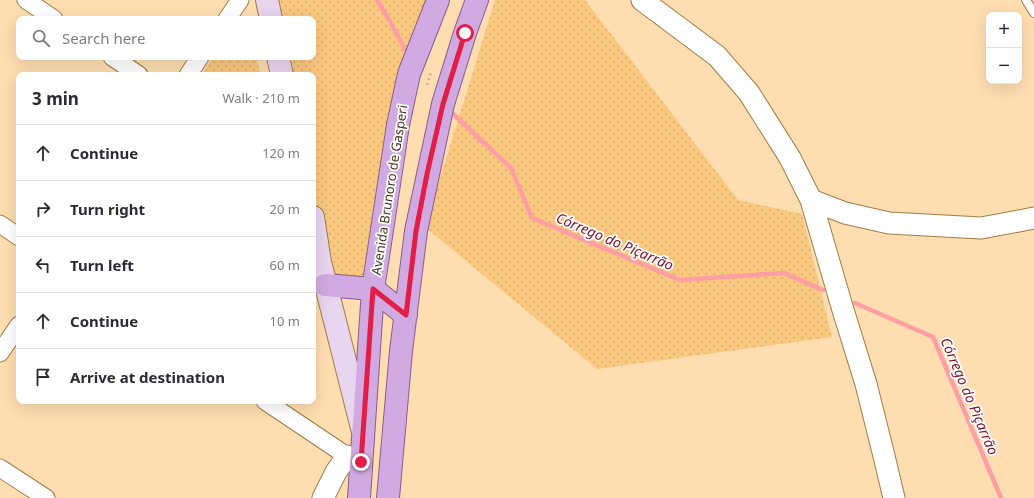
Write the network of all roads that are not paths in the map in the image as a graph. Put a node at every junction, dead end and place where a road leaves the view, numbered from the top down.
1 (26, 0) edge
2 (240, 0) edge
3 (267, 0) edge
4 (438, 0) edge
5 (477, 0) edge
6 (642, 0) edge
7 (50, 16) edge
8 (229, 16) edge
9 (270, 16) edge
10 (116, 60) edge
11 (198, 60) edge
12 (279, 60) edge
13 (134, 72) edge
14 (190, 72) edge
15 (281, 72) edge
16 (811, 200) junction
17 (1034, 218) edge
18 (0, 224) edge
19 (16, 235) edge
20 (316, 236) edge
21 (325, 285) junction
22 (373, 289) junction
23 (406, 315) junction
24 (16, 329) edge
25 (0, 353) edge
26 (270, 404) edge
27 (364, 433) junction
28 (354, 459) junction
29 (0, 468) edge
30 (46, 498) edge
31 (323, 498) edge
32 (359, 498) edge
33 (388, 498) edge
34 (894, 498) edge

1 - 7 street
2 - 8 street
3 - 9 main road
4 - 22 main road, Avenida Brunoro de Gasperi
5 - 23 main road
6 - 16 street
10 - 13 street
11 - 14 street
12 - 15 main road
16 - 17 street
16 - 34 street
18 - 19 street
20 - 21 main road
21 - 22 main road
21 - 27 main road
22 - 23 main road
22 - 27 main road, Avenida Brunoro de Gasperi
23 - 33 main road
24 - 25 street
26 - 28 street
27 - 28 main road, Avenida Brunoro de Gasperi
28 - 31 street
28 - 32 main road, Avenida Brunoro de Gasperi
29 - 30 street

